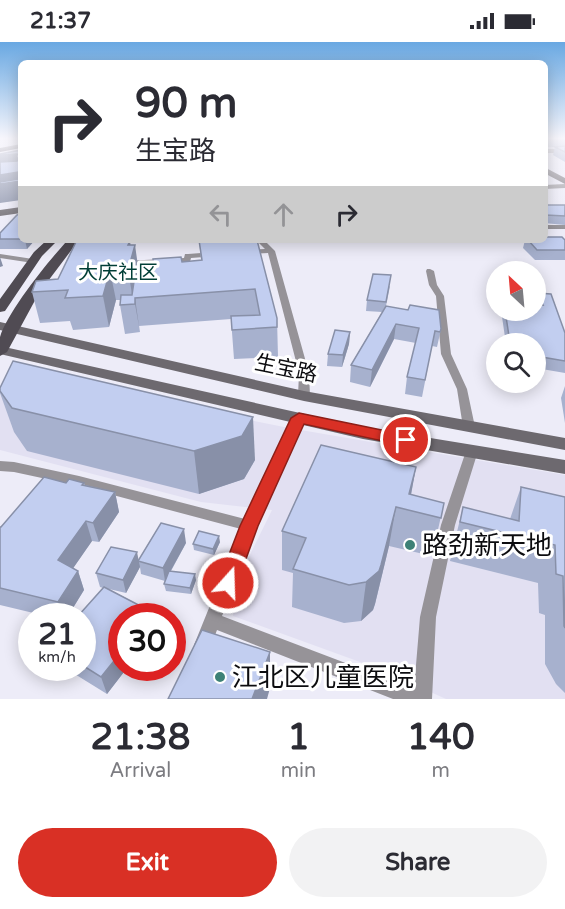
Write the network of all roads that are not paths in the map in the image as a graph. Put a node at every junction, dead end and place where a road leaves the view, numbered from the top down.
1 (548, 171) edge
2 (565, 181) edge
3 (565, 186) edge
4 (548, 187) edge
5 (18, 210) edge
6 (0, 213) edge
7 (548, 227) edge
8 (565, 227) edge
9 (50, 243) edge
10 (72, 243) edge
11 (263, 243) edge
12 (271, 251) junction
13 (236, 253) edge
14 (224, 254) edge
15 (0, 256) edge
16 (33, 261) junction
17 (120, 263) edge
18 (430, 271) dead end
19 (0, 308) edge
20 (5, 328) edge
21 (0, 351) edge
22 (304, 396) junction
23 (299, 418) junction
24 (469, 427) junction
25 (565, 444) edge
26 (472, 451) junction
27 (0, 466) edge
28 (565, 467) edge
29 (249, 526) junction
30 (214, 621) junction
31 (196, 660) edge
32 (416, 699) edge
33 (423, 699) edge

1 - 2 main road
3 - 4 street
5 - 6 main road
7 - 8 street
9 - 16 main road
10 - 20 main road
11 - 12 street
12 - 13 street
12 - 22 street
14 - 17 street
15 - 16 street
16 - 19 main road
18 - 24 street
20 - 21 main road
20 - 22 main road, 生宝路
21 - 23 main road
22 - 24 main road, 生宝路
23 - 26 main road
23 - 29 street
24 - 25 main road, 生宝路
26 - 28 main road
26 - 33 street
27 - 29 street
29 - 30 street
30 - 31 street
30 - 32 street

